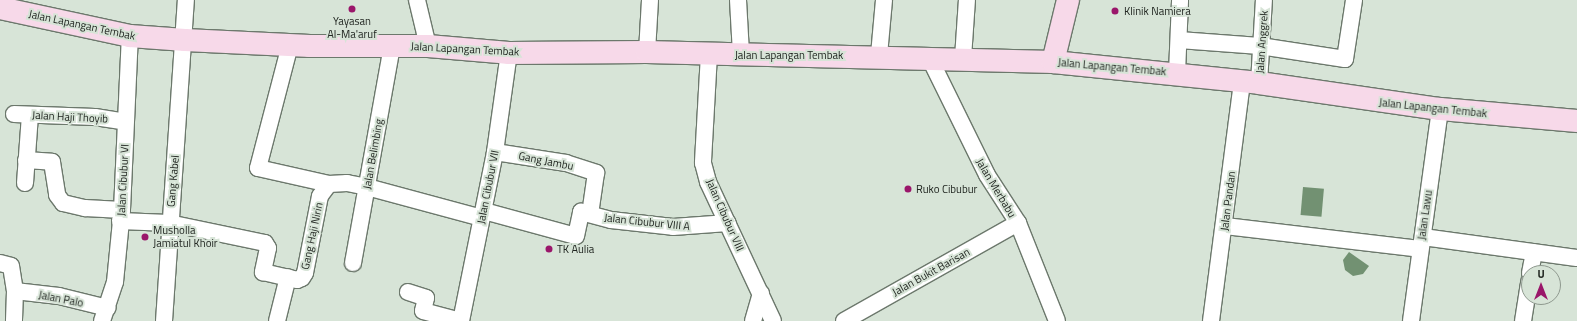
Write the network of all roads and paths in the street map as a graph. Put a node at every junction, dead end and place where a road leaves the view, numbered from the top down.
1 (186, 0) edge
2 (418, 0) edge
3 (650, 0) edge
4 (738, 0) edge
5 (884, 0) edge
6 (967, 0) edge
7 (1068, 0) edge
8 (1180, 0) edge
9 (1264, 0) edge
10 (1354, 0) edge
11 (0, 8) edge
12 (130, 36) junction
13 (185, 40) junction
14 (1179, 40) junction
15 (290, 45) junction
16 (392, 46) junction
17 (428, 46) junction
18 (1260, 46) junction
19 (647, 52) junction
20 (509, 53) junction
21 (709, 54) junction
22 (741, 54) junction
23 (879, 56) junction
24 (929, 57) junction
25 (963, 58) junction
26 (1053, 62) junction
27 (1177, 73) junction
28 (1250, 82) junction
29 (1440, 109) junction
30 (14, 114) dead end
31 (30, 115) junction
32 (125, 122) junction
33 (1577, 122) edge
34 (495, 152) junction
35 (26, 160) junction
36 (25, 183) dead end
37 (329, 184) junction
38 (367, 188) junction
39 (590, 214) junction
40 (483, 215) junction
41 (121, 216) junction
42 (728, 223) junction
43 (169, 224) junction
44 (1018, 224) junction
45 (1225, 226) junction
46 (1422, 243) junction
47 (1534, 252) junction
48 (1577, 258) edge
49 (353, 262) dead end
50 (0, 263) edge
51 (1532, 265) edge
52 (288, 277) junction
53 (14, 292) junction
54 (408, 292) dead end
55 (761, 293) junction
56 (1525, 305) edge
57 (105, 315) edge
58 (14, 321) edge
59 (164, 321) edge
60 (277, 321) edge
61 (461, 321) edge
62 (752, 321) edge
63 (773, 321) edge
64 (844, 321) edge
65 (1058, 321) edge
66 (1211, 321) edge
67 (1411, 321) edge
68 (1523, 321) edge

1 - 13 street, Gang Kabel
2 - 17 street
3 - 19 street
4 - 22 street
5 - 23 street
6 - 25 street
7 - 26 street
8 - 14 street
9 - 18 street, Jalan Anggrek
10 - 18 street
11 - 12 street, Jalan Lapangan Tembak
12 - 13 street, Jalan Lapangan Tembak
12 - 32 street, Jalan Cibubur VI
13 - 15 street, Jalan Lapangan Tembak
13 - 43 street, Gang Kabel
14 - 18 street
14 - 27 street
15 - 16 street, Jalan Lapangan Tembak
15 - 37 street
16 - 17 street, Jalan Lapangan Tembak
16 - 38 street, Jalan Belimbing
17 - 20 street, Jalan Lapangan Tembak
18 - 28 street, Jalan Anggrek
19 - 20 street, Jalan Lapangan Tembak
19 - 21 street, Jalan Lapangan Tembak
20 - 34 street, Jalan Cibubur VII
21 - 22 street, Jalan Lapangan Tembak
21 - 42 street, Jalan Cibubur VIII
22 - 23 street, Jalan Lapangan Tembak
23 - 24 street, Jalan Lapangan Tembak
24 - 25 street, Jalan Lapangan Tembak
24 - 44 street, Jalan Merbabu
25 - 26 street, Jalan Lapangan Tembak
26 - 27 street, Jalan Lapangan Tembak
27 - 28 street, Jalan Lapangan Tembak
28 - 29 street, Jalan Lapangan Tembak
28 - 45 street, Jalan Pandan
29 - 33 street, Jalan Lapangan Tembak
29 - 46 street, Jalan Lawu
30 - 31 street, Jalan Haji Thoyib
31 - 32 street, Jalan Haji Thoyib
31 - 35 street
32 - 41 street, Jalan Cibubur VI
34 - 39 street, Gang Jambu
34 - 40 street, Jalan Cibubur VII
35 - 36 street
35 - 41 street
37 - 38 street
37 - 52 street, Gang Haji Nirin
38 - 40 street
38 - 49 street, Jalan Belimbing
39 - 40 street
39 - 42 street, Jalan Cibubur VIII A
40 - 61 street, Jalan Cibubur VII
41 - 43 street
41 - 57 street, Jalan Cibubur VI
42 - 55 street, Jalan Cibubur VIII
43 - 52 street, Gang Haji Nirin
43 - 59 street, Gang Kabel
44 - 64 street, Jalan Bukit Barisan
44 - 65 street, Jalan Merbabu
45 - 46 street
45 - 66 street, Jalan Pandan
46 - 47 street
46 - 67 street, Jalan Lawu
47 - 48 street
47 - 51 street
50 - 53 street
52 - 60 street
53 - 57 street, Jalan Palo
53 - 58 street
54 - 61 street
55 - 62 street
55 - 63 street, Jalan Cibubur VIII
56 - 68 street

